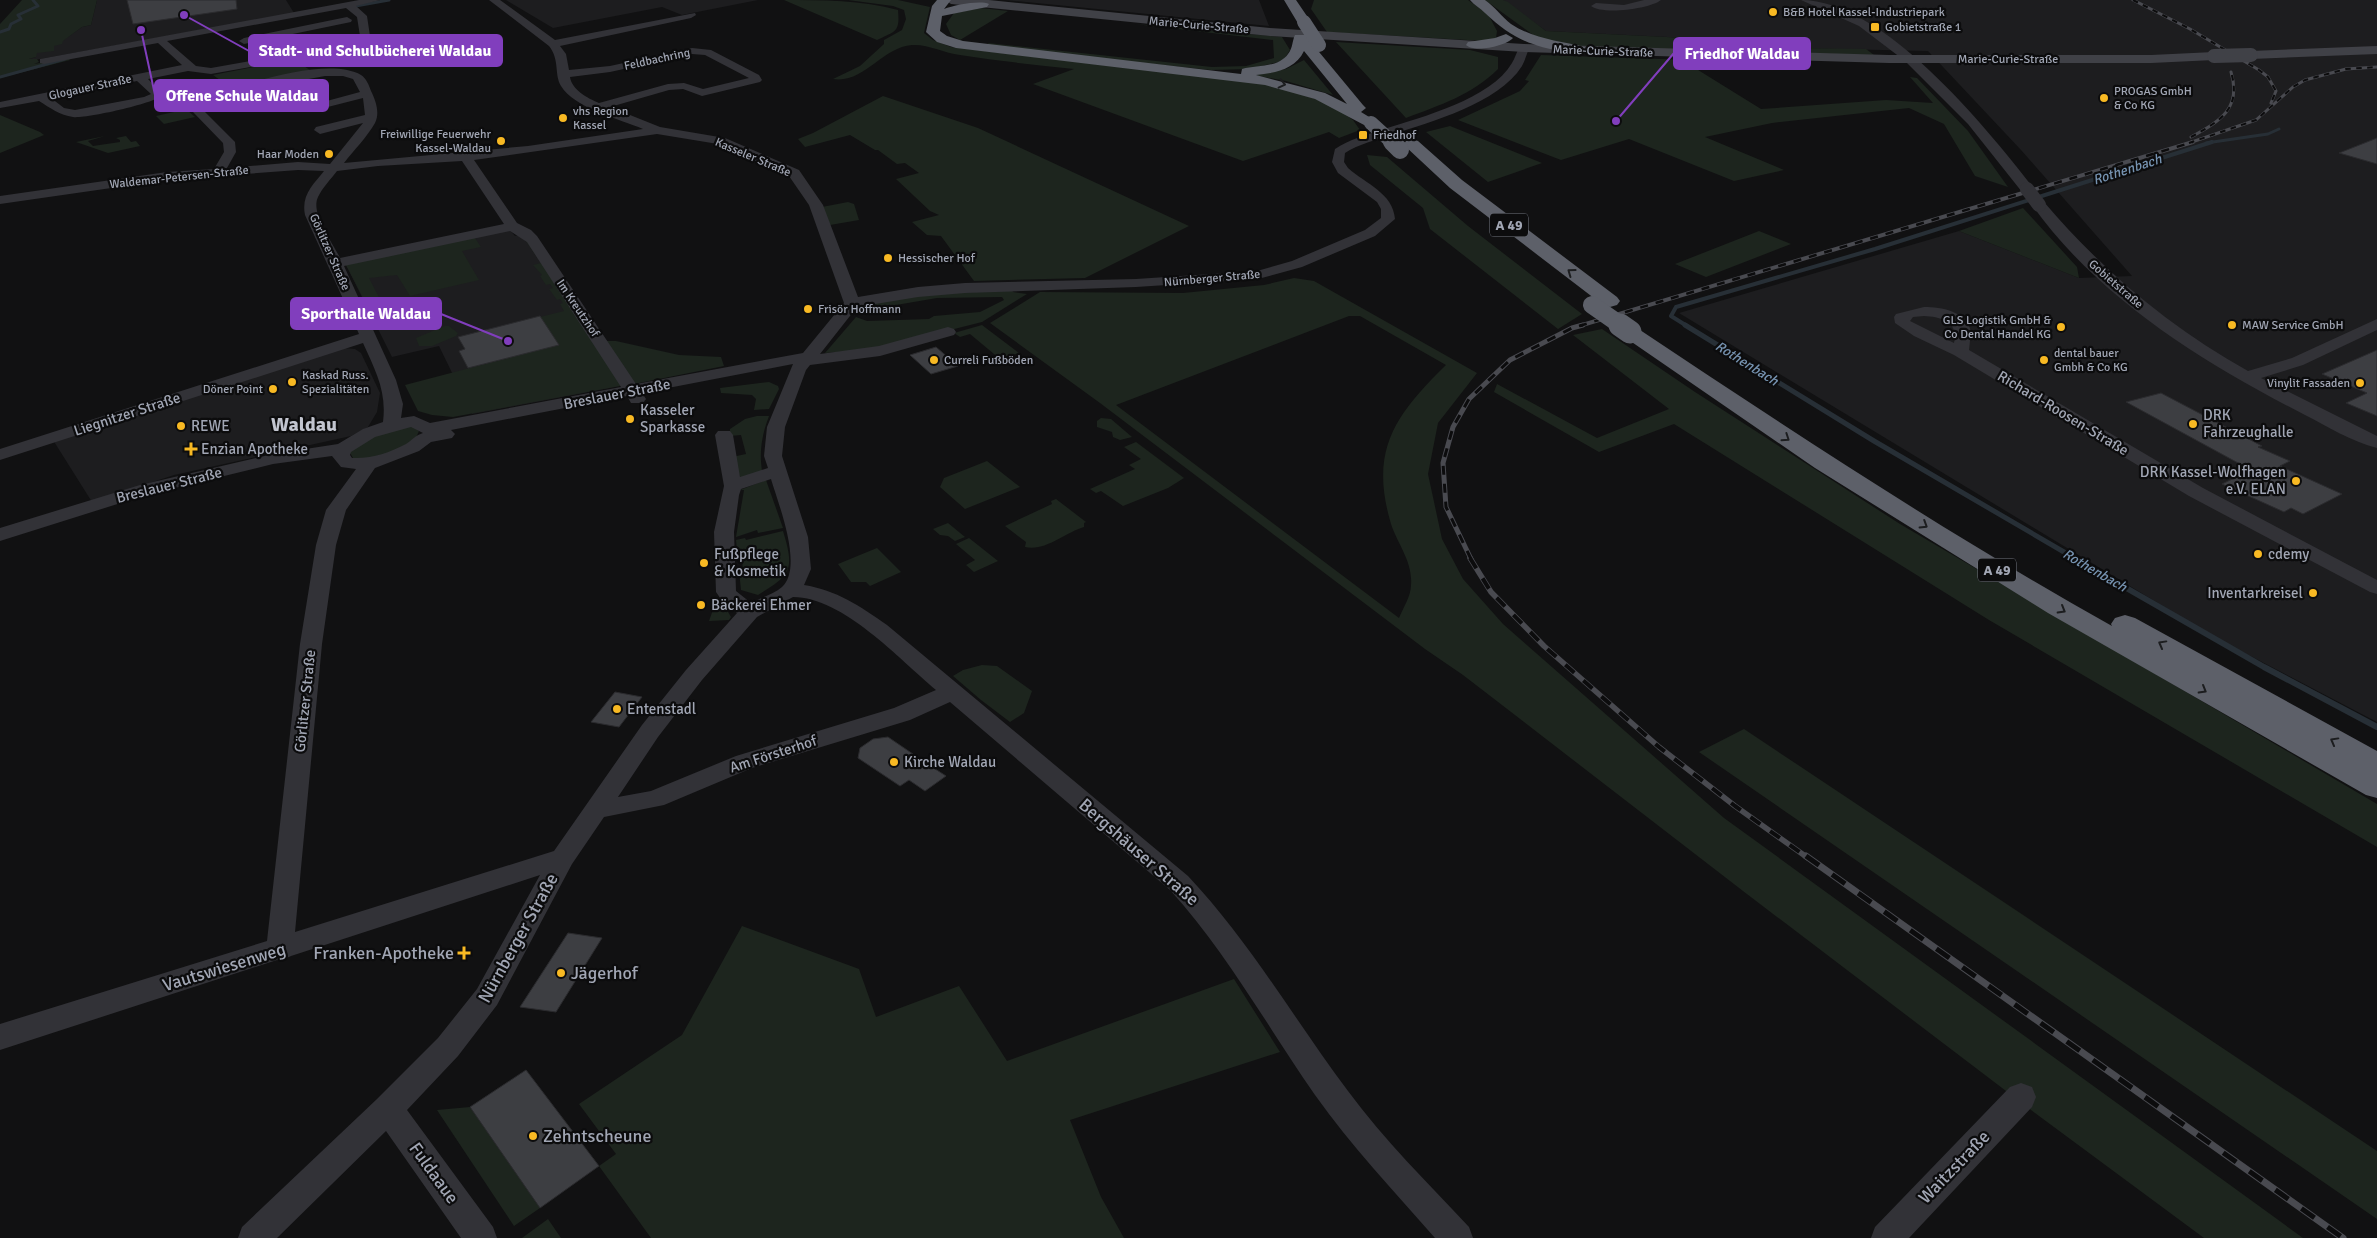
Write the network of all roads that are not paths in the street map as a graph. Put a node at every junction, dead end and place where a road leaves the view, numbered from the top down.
1 (375, 0) edge
2 (494, 0) edge
3 (925, 0) edge
4 (951, 0) edge
5 (958, 0) edge
6 (1277, 0) edge
7 (1290, 0) edge
8 (1476, 0) edge
9 (1656, 0) edge
10 (1806, 0) edge
11 (982, 2) edge
12 (1305, 2) dead end
13 (350, 6) junction
14 (943, 6) edge
15 (1596, 6) dead end
16 (691, 15) dead end
17 (362, 16) junction
18 (1303, 20) junction
19 (1506, 31) junction
20 (244, 41) dead end
21 (1301, 41) junction
22 (1523, 42) junction
23 (163, 43) dead end
24 (553, 44) junction
25 (353, 45) junction
26 (1473, 45) junction
27 (2377, 50) edge
28 (1908, 59) junction
29 (44, 61) dead end
30 (394, 62) dead end
31 (190, 66) junction
32 (1199, 72) junction
33 (565, 74) junction
34 (138, 77) junction
35 (367, 94) junction
36 (41, 97) junction
37 (0, 105) edge
38 (316, 107) dead end
39 (597, 107) junction
40 (371, 117) junction
41 (1378, 120) junction
42 (320, 130) dead end
43 (657, 130) junction
44 (466, 157) junction
45 (334, 168) junction
46 (220, 171) junction
47 (0, 200) edge
48 (512, 226) junction
49 (335, 264) junction
50 (852, 303) junction
51 (2377, 324) edge
52 (1639, 330) junction
53 (948, 332) dead end
54 (368, 336) junction
55 (1960, 352) dead end
56 (802, 362) junction
57 (2247, 376) junction
58 (635, 395) junction
59 (391, 424) junction
60 (426, 433) junction
61 (724, 435) dead end
62 (2377, 443) edge
63 (343, 449) junction
64 (0, 455) edge
65 (369, 464) junction
66 (777, 471) junction
67 (733, 486) junction
68 (0, 535) edge
69 (2377, 588) edge
70 (788, 590) junction
71 (750, 612) junction
72 (951, 692) junction
73 (2377, 765) edge
74 (2377, 787) edge
75 (594, 810) junction
76 (562, 858) junction
77 (280, 950) junction
78 (0, 1037) edge
79 (2021, 1096) dead end
80 (388, 1109) junction
81 (254, 1238) edge
82 (481, 1238) edge
83 (1458, 1238) edge
84 (1887, 1238) edge

1 - 13 street
2 - 24 street, Kasseler Straße
3 - 14 highway
4 - 5 main road, Marie-Curie-Straße
5 - 11 main road, Marie-Curie-Straße
5 - 14 highway
6 - 21 highway, A 49
7 - 18 highway, A 49
8 - 19 highway
9 - 15 street
10 - 28 street, Gobietstraße
11 - 14 highway
11 - 26 main road, Marie-Curie-Straße
12 - 18 highway
13 - 17 street
13 - 29 street
14 - 32 highway
16 - 24 street
17 - 20 street
17 - 25 street
18 - 41 highway, A 49, bridge
19 - 22 highway
19 - 26 highway
21 - 32 highway
21 - 41 highway, A 49
22 - 26 main road, Marie-Curie-Straße
22 - 28 main road, Marie-Curie-Straße
22 - 50 street, Nürnberger Straße
23 - 31 street
24 - 33 street, Kasseler Straße
25 - 30 street
25 - 31 street, Glogauer Straße
27 - 28 main road, Marie-Curie-Straße, bridge
28 - 57 street, Gobietstraße, bridge
31 - 34 street, Glogauer Straße
32 -> 41 highway
33 - 39 street, Kasseler Straße
33 - 39 street, Feldbachring
34 - 36 street, Glogauer Straße
34 - 36 street, Glogauer Straße
35 - 38 street
35 - 40 street
35 - 46 street
36 - 37 street, Glogauer Straße
39 - 43 street, Kasseler Straße
40 - 42 street
40 - 45 street
41 - 52 highway, A 49, bridge
43 - 44 street, Waldemar-Petersen-Straße
43 - 50 street, Kasseler Straße
44 - 45 street, Waldemar-Petersen-Straße
44 - 48 street, Im Kreutzhof
45 - 46 street, Waldemar-Petersen-Straße
45 - 49 street, Görlitzer Straße
46 - 47 street, Waldemar-Petersen-Straße
48 - 49 street
48 - 58 street, Im Kreutzhof
49 - 54 street, Görlitzer Straße
50 - 56 street, Nürnberger Straße
51 - 57 street
73 -> 52 highway, A 49
52 -> 74 highway, A 49
53 - 56 street
54 - 59 street, Görlitzer Straße
54 - 64 street, Liegnitzer Straße
55 - 69 street, Richard-Roosen-Straße
56 - 58 street, Breslauer Straße
56 - 66 street, Nürnberger Straße
57 - 62 street, Gobietstraße
58 - 60 street, Breslauer Straße
59 - 60 street, Breslauer Straße
59 - 63 street, Breslauer Straße
60 - 65 street, Breslauer Straße
61 - 67 street
63 - 65 street, Breslauer Straße
63 - 68 street, Breslauer Straße
65 - 77 street, Görlitzer Straße
66 - 67 street
66 - 70 street, Nürnberger Straße
67 - 71 street
70 - 71 street, Nürnberger Straße
70 - 72 street, Bergshäuser Straße
71 - 75 street, Nürnberger Straße
72 - 75 street, Am Försterhof
72 - 83 street, Bergshäuser Straße
75 - 76 street, Nürnberger Straße
76 - 77 street, Vautswiesenweg
76 - 80 street, Nürnberger Straße
77 - 78 street, Vautswiesenweg
79 - 84 street, Waitzstraße
80 - 81 street, Nürnberger Straße
80 - 82 street, Fuldaaue

